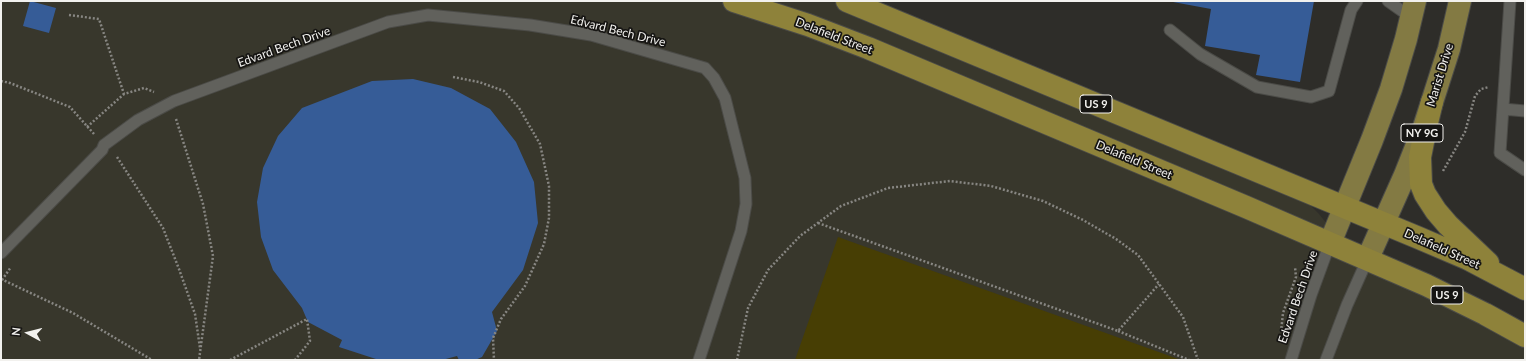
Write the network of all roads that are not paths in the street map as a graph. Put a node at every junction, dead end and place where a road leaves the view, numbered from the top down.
1 (734, 1) edge
2 (847, 1) edge
3 (1358, 1) edge
4 (1388, 1) edge
5 (1460, 1) edge
6 (1510, 1) edge
7 (1413, 9) edge
8 (1170, 30) dead end
9 (1432, 102) junction
10 (1503, 109) junction
11 (1525, 111) edge
12 (1525, 170) edge
13 (1345, 208) junction
14 (1383, 224) junction
15 (1330, 243) junction
16 (1, 253) edge
17 (1368, 258) junction
18 (1504, 277) junction
19 (1525, 289) edge
20 (1525, 336) edge
21 (698, 360) edge
22 (1291, 360) edge
23 (1326, 360) edge

1 - 15 highway, Delafield Street / US 9
2 - 13 highway, Delafield Street / US 9
3 - 8 lane
4 - 7 lane
5 - 9 main road, Marist Drive / NY 9G
6 - 10 lane
7 - 13 main road
9 - 14 main road, Marist Drive / NY 9G
9 - 18 highway
10 - 11 lane
10 - 12 lane
13 - 14 highway, Delafield Street / US 9
13 - 15 main road
14 - 17 main road, Marist Drive / NY 9G
14 - 18 highway, Delafield Street / US 9
15 - 17 highway, Delafield Street / US 9
15 - 22 lane, Edvard Bech Drive
16 - 21 lane, Edvard Bech Drive
17 - 20 highway, Delafield Street / US 9
17 - 23 lane
18 - 19 highway, Delafield Street / US 9

